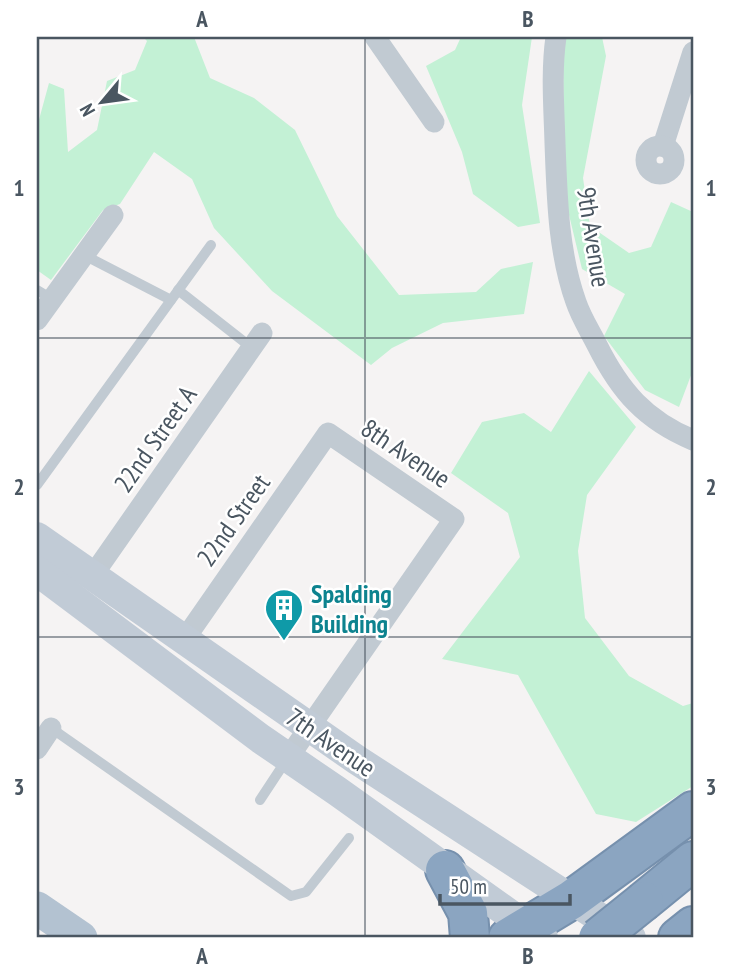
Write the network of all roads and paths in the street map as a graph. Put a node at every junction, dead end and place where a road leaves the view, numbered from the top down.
1 (375, 37) edge
2 (556, 37) edge
3 (693, 52) edge
4 (434, 122) dead end
5 (663, 146) dead end
6 (113, 215) dead end
7 (211, 245) dead end
8 (84, 255) junction
9 (44, 294) edge
10 (175, 295) junction
11 (37, 320) edge
12 (257, 341) joint
13 (328, 433) joint
14 (693, 440) edge
15 (37, 485) edge
16 (37, 537) edge
17 (37, 571) edge
18 (93, 575) junction
19 (184, 640) junction
20 (310, 727) junction
21 (51, 728) joint
22 (37, 749) edge
23 (288, 758) junction
24 (260, 800) dead end
25 (693, 811) edge
26 (349, 838) dead end
27 (693, 861) edge
28 (445, 870) junction
29 (571, 900) junction
30 (37, 908) edge
31 (526, 934) edge
32 (81, 938) edge
33 (470, 938) edge
34 (598, 938) edge
35 (631, 938) edge

1 - 4 street
2 - 14 street, 9th Avenue
3 - 5 street
6 - 8 street
7 - 10 lane
8 - 9 street
8 - 10 lane
9 - 11 street
10 - 12 lane
10 - 15 lane
12 - 18 street, 22nd Street A
13 - 19 street, 22nd Street
13 - 20 street, 8th Avenue
16 - 18 main road, 7th Avenue
17 - 23 main road, 7th Avenue
18 - 19 main road, 7th Avenue
19 - 20 main road, 7th Avenue
20 - 23 street
20 - 29 main road, 7th Avenue
21 - 22 street
21 - 26 lane
23 - 24 lane
23 - 28 main road, 7th Avenue
25 - 29 highway
27 - 34 highway, bridge
28 - 31 main road, 7th Avenue
28 - 33 highway
29 - 31 highway
29 - 35 main road, 7th Avenue
30 - 32 main road

